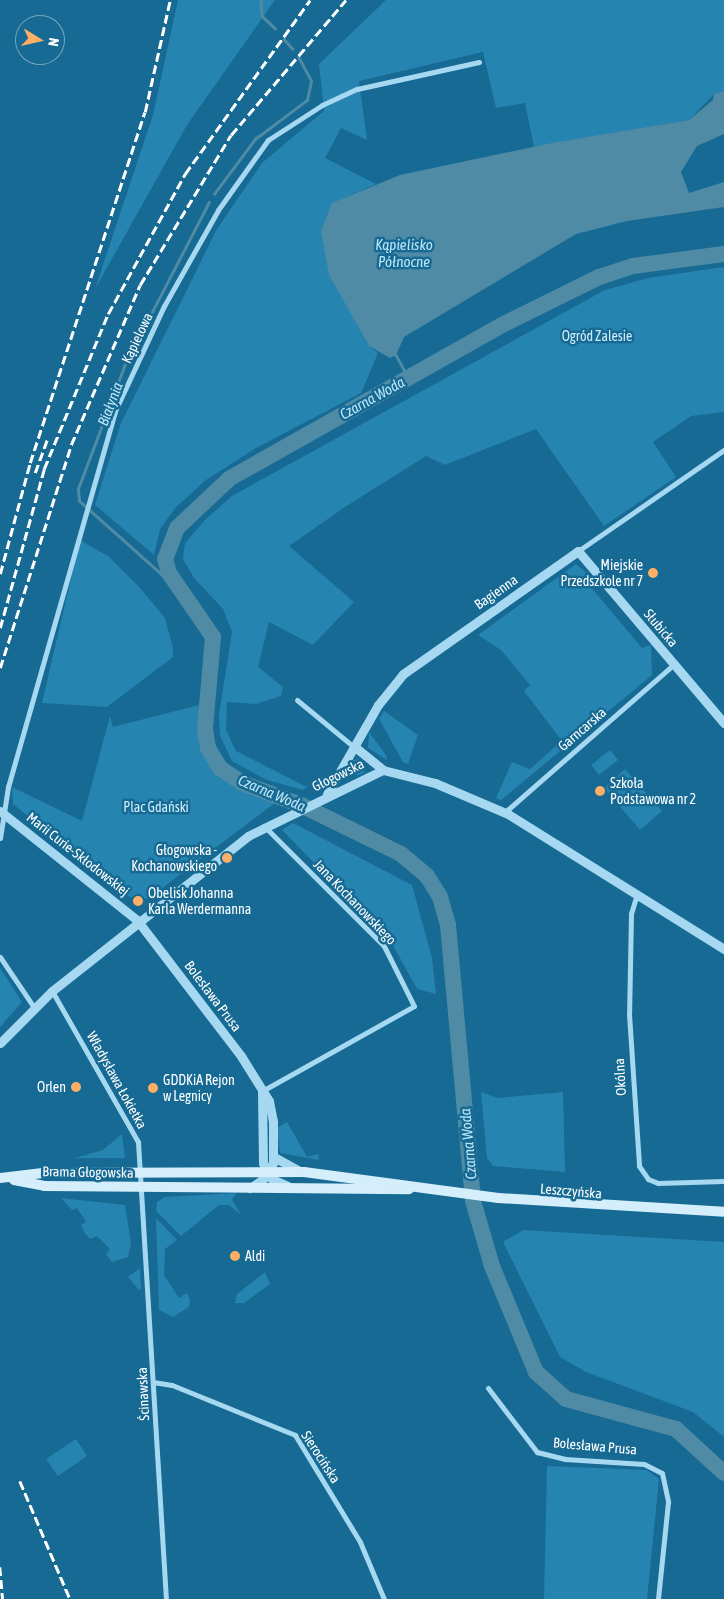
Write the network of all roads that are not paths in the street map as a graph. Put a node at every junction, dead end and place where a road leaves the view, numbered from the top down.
1 (479, 62) dead end
2 (724, 450) edge
3 (578, 551) junction
4 (674, 664) junction
5 (297, 700) dead end
6 (724, 723) edge
7 (355, 747) junction
8 (383, 770) junction
9 (324, 797) junction
10 (2, 812) edge
11 (505, 812) junction
12 (264, 825) junction
13 (0, 838) edge
14 (637, 894) junction
15 (137, 920) junction
16 (724, 949) edge
17 (0, 958) edge
18 (52, 990) junction
19 (34, 1006) junction
20 (0, 1043) edge
21 (262, 1091) junction
22 (262, 1157) junction
23 (274, 1157) junction
24 (304, 1172) junction
25 (140, 1173) junction
26 (247, 1174) junction
27 (268, 1174) junction
28 (3, 1178) edge
29 (724, 1181) edge
30 (288, 1186) junction
31 (141, 1187) junction
32 (250, 1188) junction
33 (417, 1188) junction
34 (724, 1212) edge
35 (153, 1382) junction
36 (488, 1388) dead end
37 (166, 1599) edge
38 (384, 1599) edge
39 (658, 1599) edge

1 - 10 street, Kąpielowa
2 - 3 street, Bagienna
3 - 4 street, Słubicka
3 - 7 street, Bagienna
4 - 6 street, Słubicka
4 - 11 street, Garncarska
5 - 7 street
7 - 8 street
7 - 9 street, Bagienna
8 - 9 street, Głogowska
8 - 11 street, Głogowska
9 - 12 street, Głogowska
10 - 13 street
10 - 15 street, Marii Curie-Skłodowskiej
11 - 14 street, Głogowska
12 - 15 street, Głogowska
12 - 21 street, Jana Kochanowskiego
14 - 16 street, Głogowska
14 - 29 street, Okólna
15 - 18 street, Głogowska
15 - 21 street, Bolesława Prusa
17 - 19 street
18 - 19 street, Głogowska
18 - 25 street, Władysława Łokietka
19 - 20 street, Głogowska
21 - 22 street
21 - 23 street, Bolesława Prusa
22 - 26 street
22 - 27 street
23 - 24 street
23 - 27 street
24 - 27 main road, Leszczyńska
24 - 33 main road, Leszczyńska
25 - 26 main road, Leszczyńska
25 - 28 main road, Brama Głogowska
25 - 31 street, Władysława Łokietka
26 - 27 main road, Leszczyńska
27 - 30 street
27 - 32 street
28 - 31 main road, Brama Głogowska
30 - 32 main road, Leszczyńska
30 - 33 main road, Leszczyńska
31 - 32 main road, Leszczyńska
31 - 35 street, Ścinawska
33 - 34 main road, Leszczyńska
35 - 37 street, Ścinawska
35 - 38 street, Sierocińska
36 - 39 street, Bolesława Prusa

